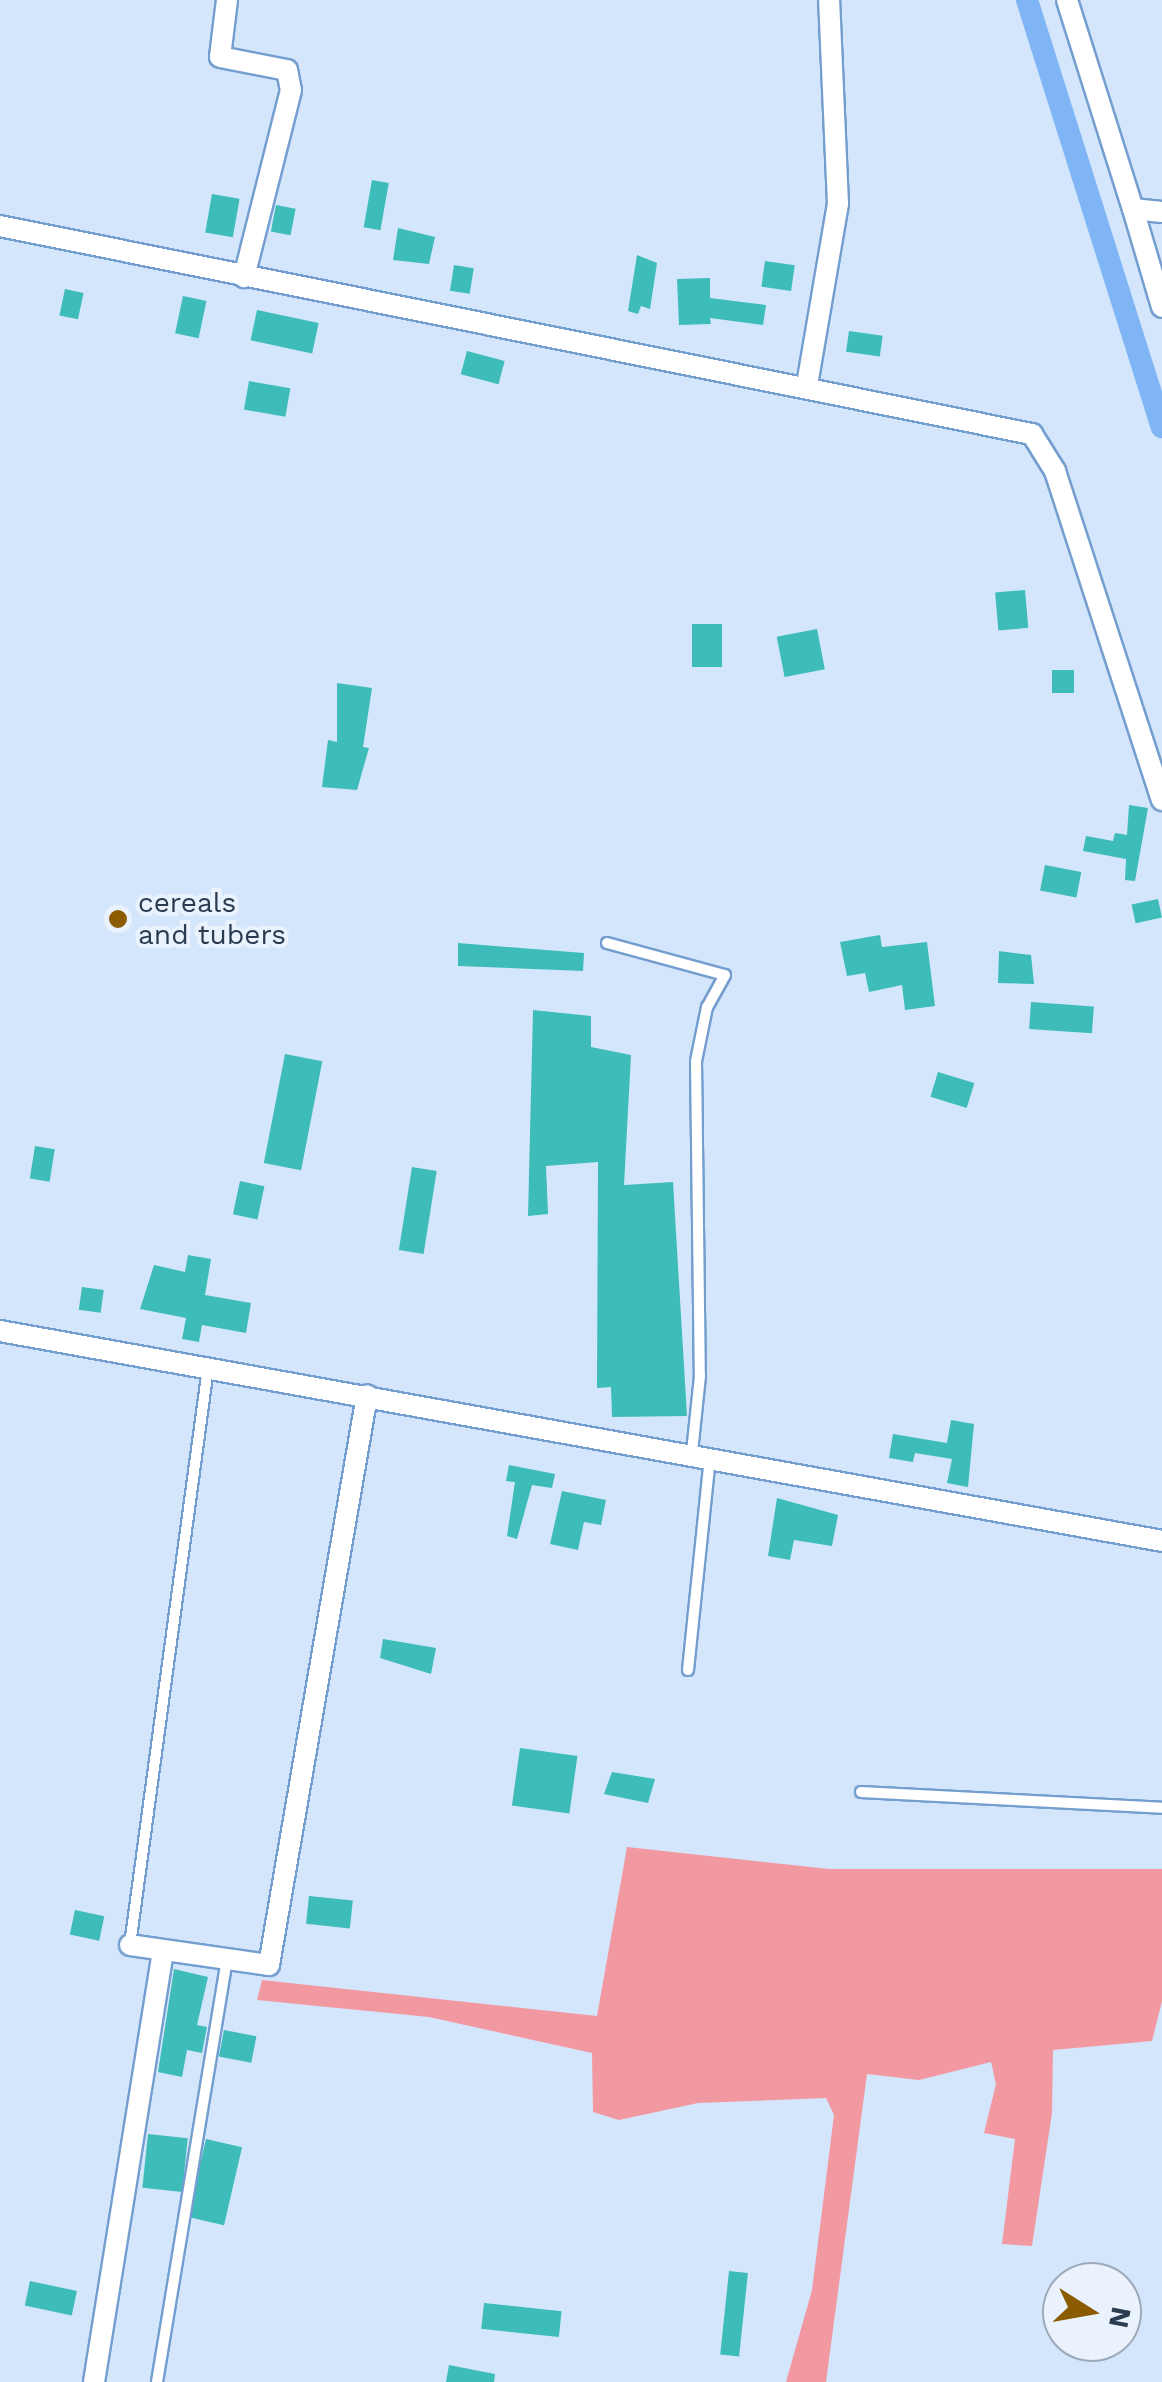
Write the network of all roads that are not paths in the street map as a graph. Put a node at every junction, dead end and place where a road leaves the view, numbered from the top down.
1 (226, 0) edge
2 (829, 0) edge
3 (1066, 0) edge
4 (1133, 209) junction
5 (1162, 212) edge
6 (0, 226) edge
7 (244, 278) junction
8 (1162, 307) edge
9 (807, 384) junction
10 (1162, 800) edge
11 (606, 944) dead end
12 (0, 1331) edge
13 (208, 1367) junction
14 (367, 1395) junction
15 (701, 1454) junction
16 (1162, 1542) edge
17 (688, 1670) dead end
18 (861, 1792) dead end
19 (1162, 1808) edge
20 (130, 1945) joint
21 (163, 1952) junction
22 (226, 1963) junction
23 (94, 2382) edge
24 (157, 2382) edge

1 - 7 street
2 - 9 street
3 - 4 street
4 - 5 street
4 - 8 street
6 - 7 street
7 - 9 street
9 - 10 street
11 - 15 lane
12 - 13 street
13 - 14 street
13 - 20 lane
14 - 15 street
14 - 22 street
15 - 16 street
15 - 17 lane
18 - 19 lane
20 - 21 street
21 - 22 street
21 - 23 street
22 - 24 lane

